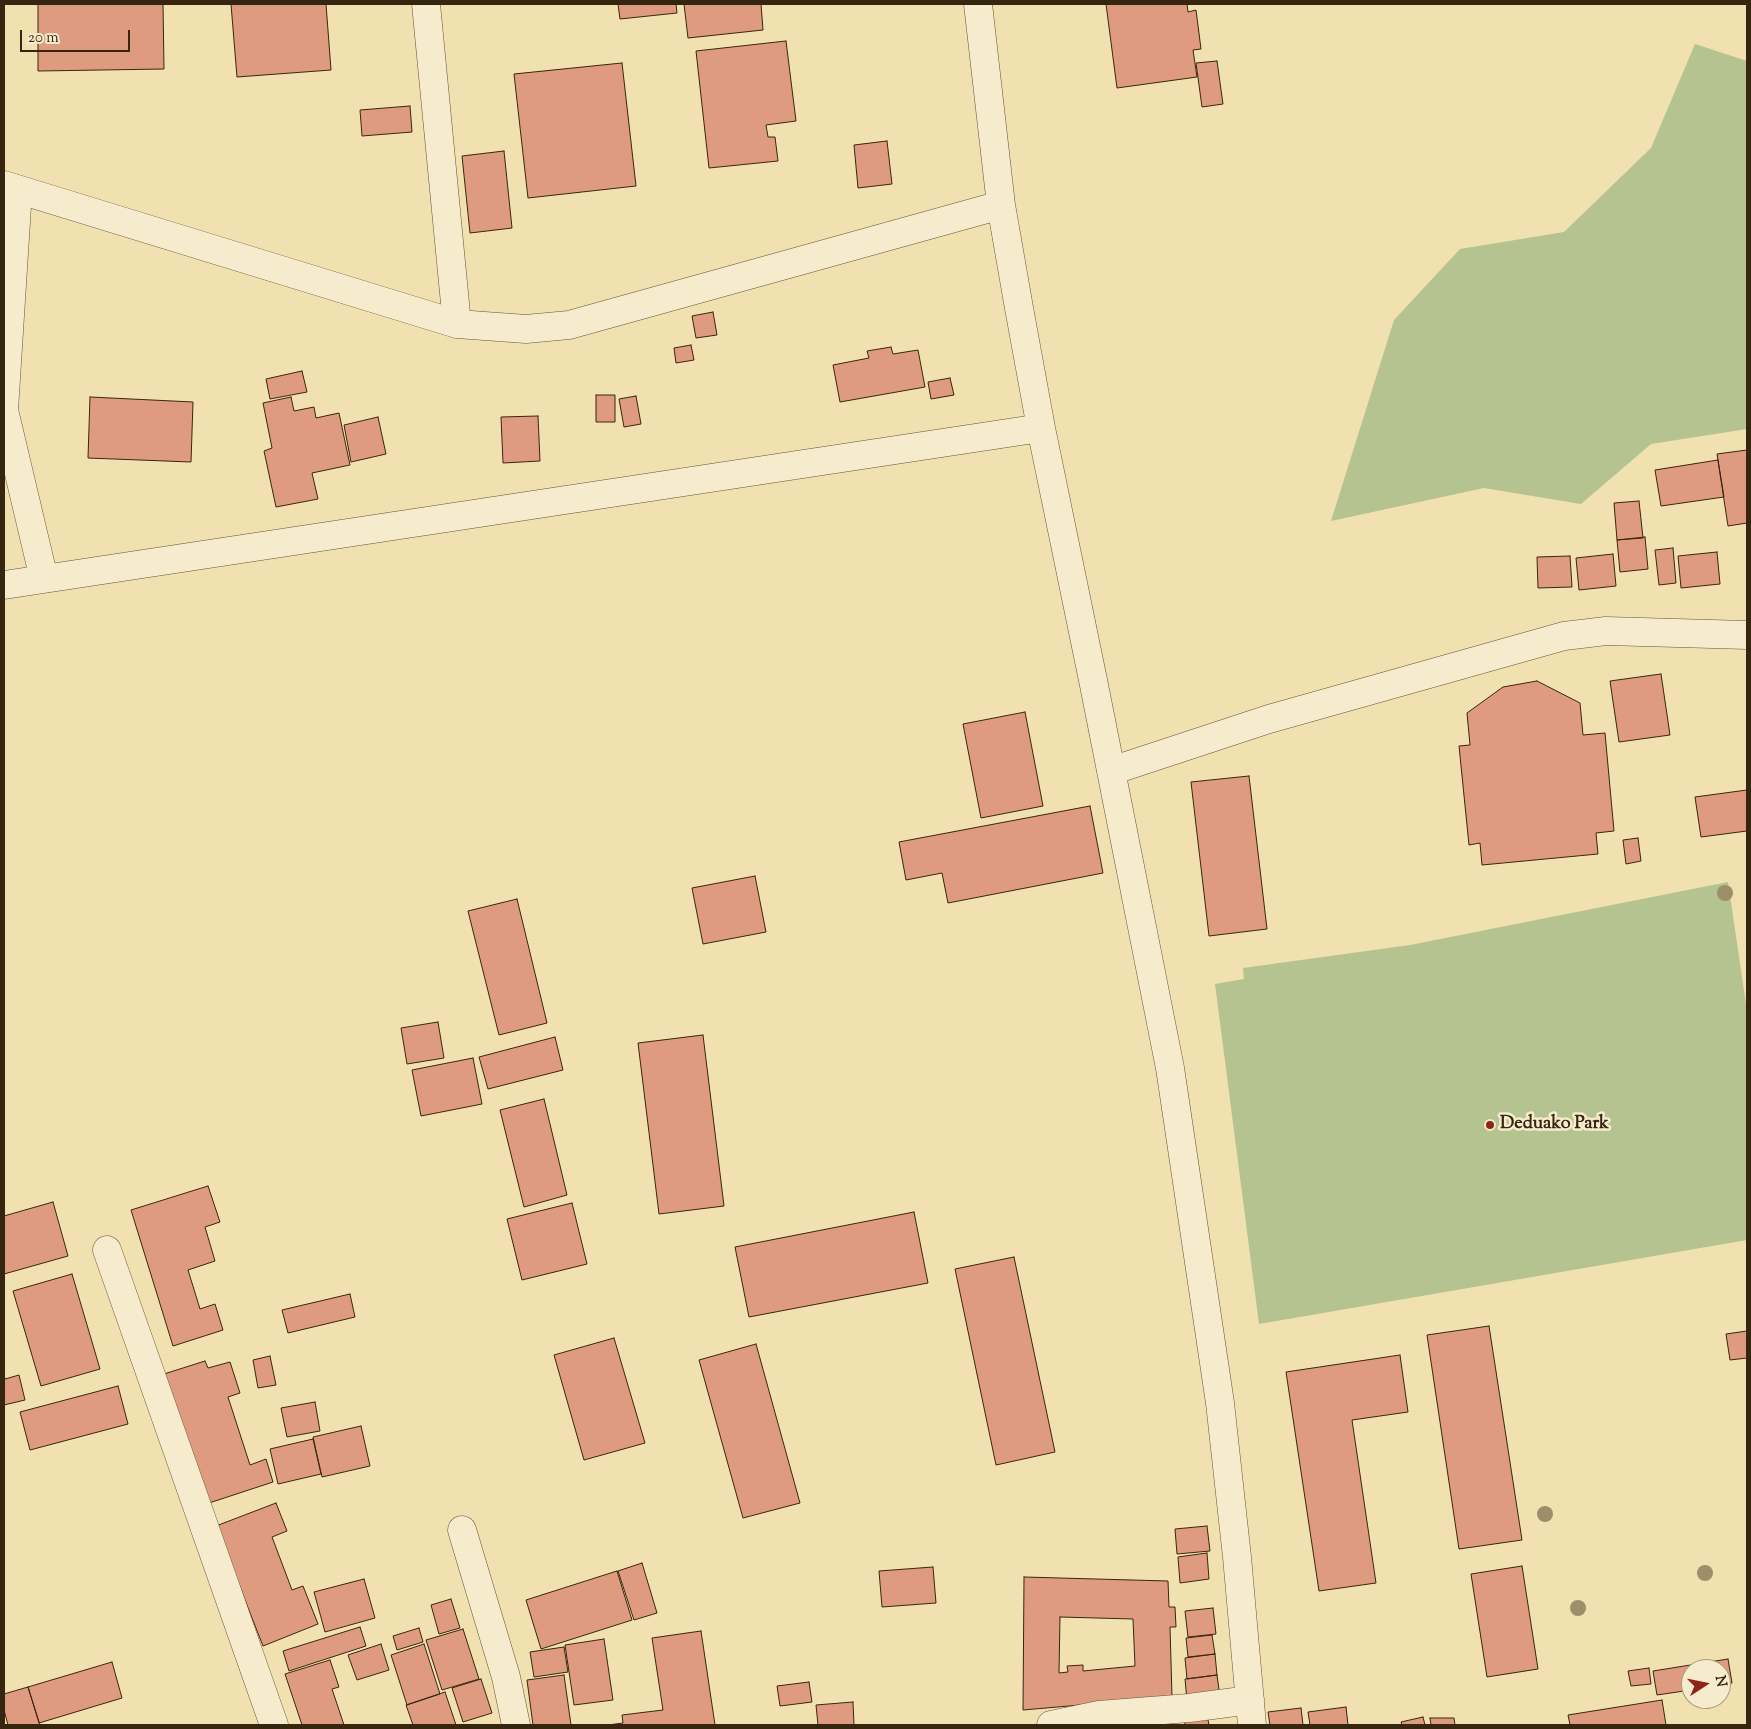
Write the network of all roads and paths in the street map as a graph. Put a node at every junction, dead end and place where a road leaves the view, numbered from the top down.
1 (426, 4) edge
2 (978, 4) edge
3 (11, 188) edge
4 (1001, 205) junction
5 (457, 324) junction
6 (1041, 428) junction
7 (44, 579) junction
8 (4, 585) edge
9 (1747, 635) edge
10 (1111, 771) junction
11 (107, 1250) dead end
12 (462, 1530) dead end
13 (1251, 1713) edge
14 (274, 1725) edge
15 (516, 1725) edge
16 (1051, 1725) edge

1 - 5 street
2 - 4 street
3 - 5 street
3 - 7 street
4 - 5 street
4 - 6 street
6 - 7 street
6 - 10 street
7 - 8 street
9 - 10 street
10 - 13 street
11 - 14 street
12 - 15 street
13 - 16 street

